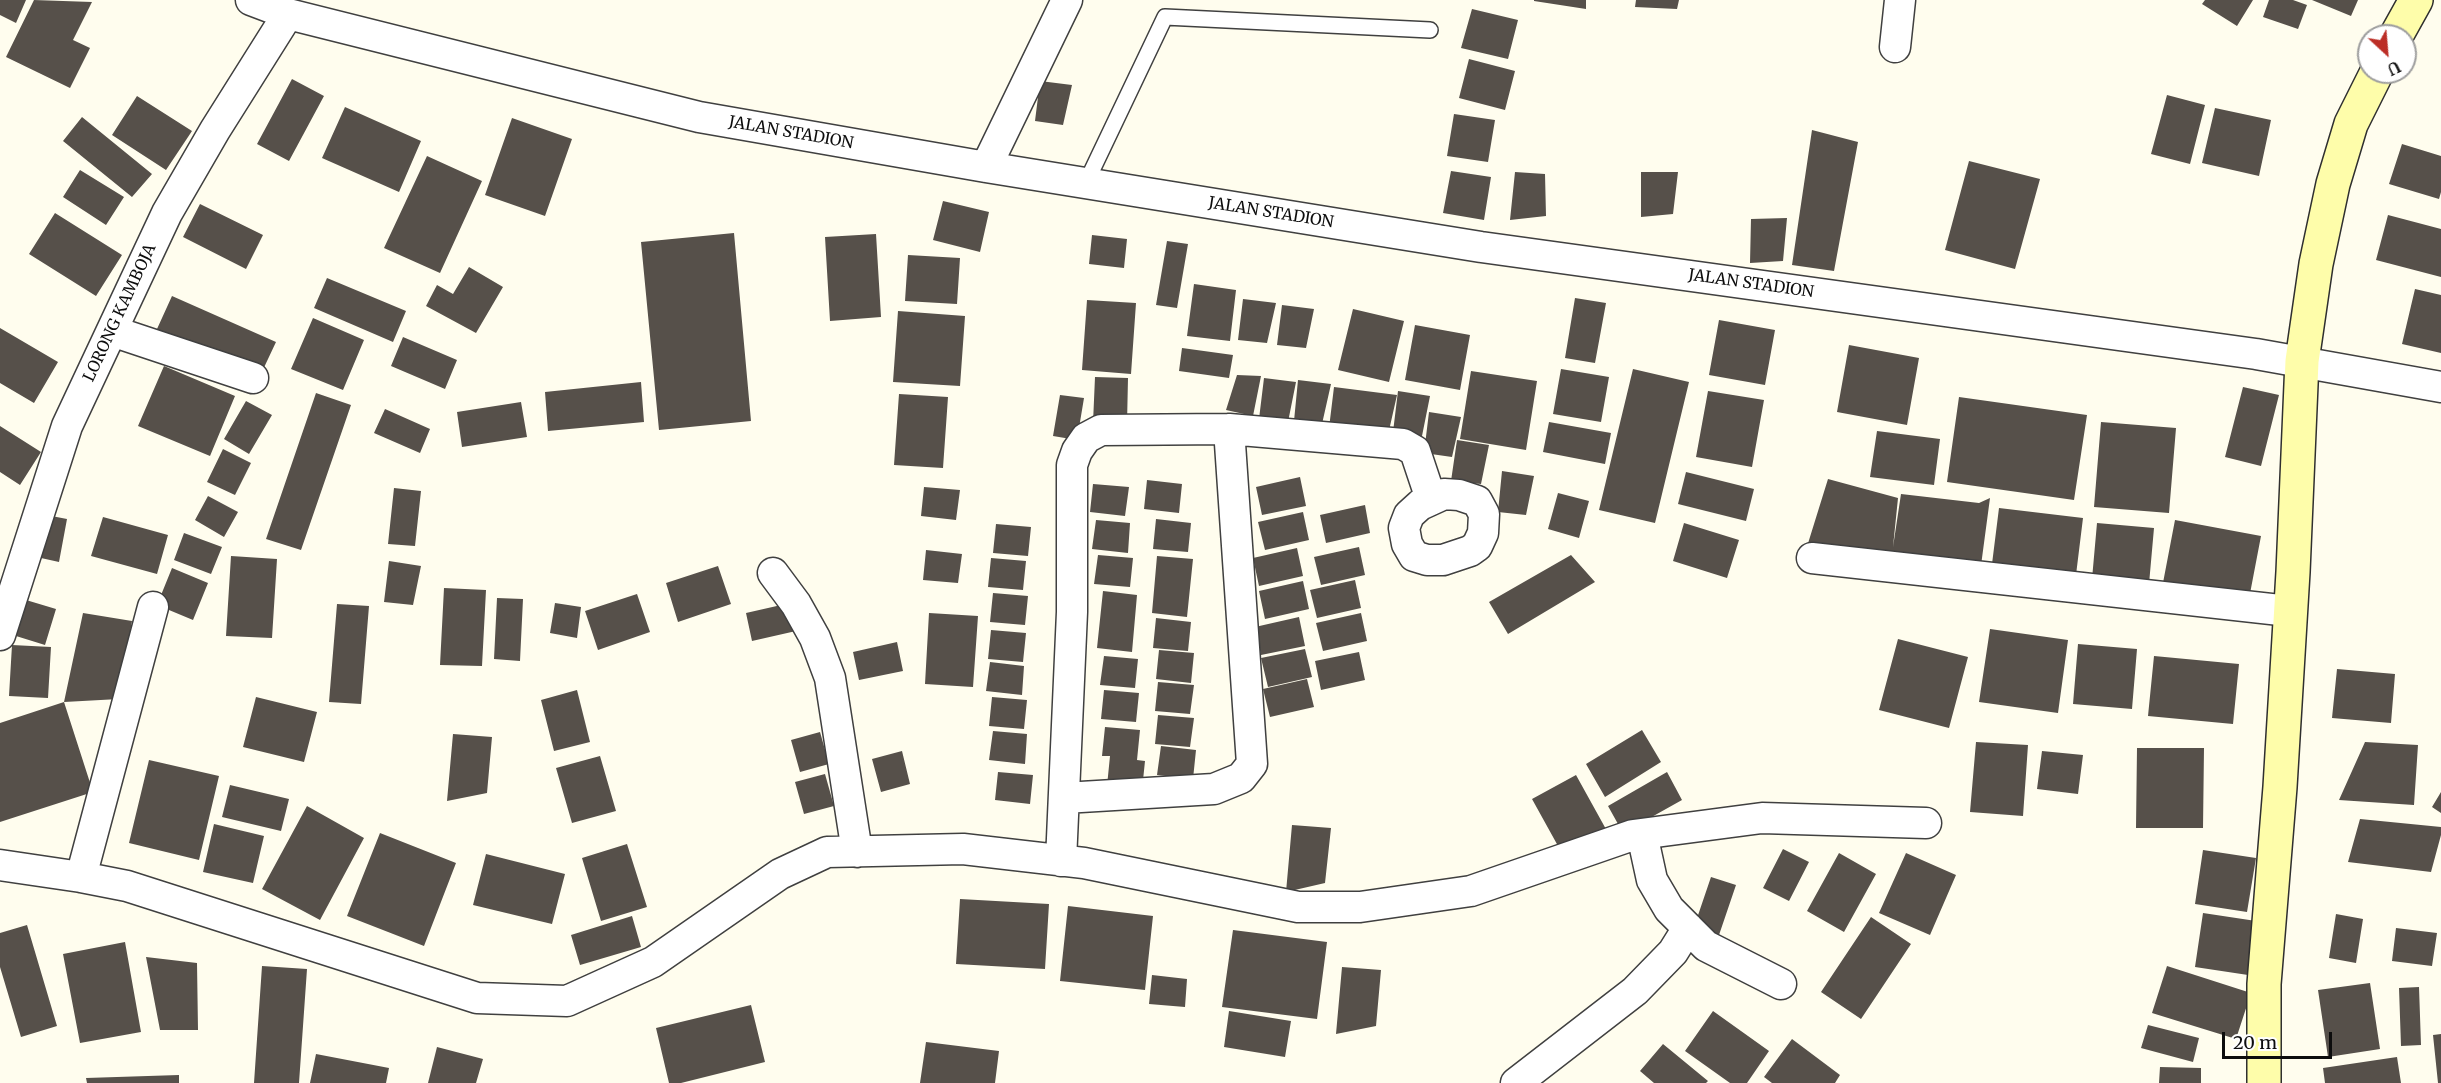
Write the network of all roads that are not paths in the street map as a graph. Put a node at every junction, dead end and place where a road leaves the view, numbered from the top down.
1 (251, 0) edge
2 (1067, 0) edge
3 (1900, 0) edge
4 (2416, 0) edge
5 (288, 14) junction
6 (2403, 24) edge
7 (1430, 30) dead end
8 (1894, 47) dead end
9 (2371, 84) edge
10 (986, 167) junction
11 (1086, 183) junction
12 (112, 331) junction
13 (2302, 361) junction
14 (253, 378) dead end
15 (2441, 387) edge
16 (1229, 429) junction
17 (1431, 499) dead end
18 (1812, 558) dead end
19 (773, 573) dead end
20 (153, 607) dead end
21 (2289, 611) junction
22 (0, 635) edge
23 (1064, 798) junction
24 (1926, 823) dead end
25 (1642, 834) junction
26 (857, 852) junction
27 (1061, 861) junction
28 (0, 865) edge
29 (81, 877) junction
30 (1688, 928) junction
31 (1781, 984) dead end
32 (1516, 1083) edge
33 (2264, 1083) edge

1 - 5 street, JALAN STADION
2 - 10 street
3 - 8 street
4 - 6 street
5 - 10 street, JALAN STADION
5 - 12 street, LORONG KAMBOJA
7 - 11 lane
9 - 13 street
10 - 11 street, JALAN STADION
11 - 13 street, JALAN STADION
12 - 14 street
12 - 22 street, LORONG KAMBOJA
13 - 15 street, JALAN STADION
13 - 21 street
16 - 17 street
16 - 23 street
16 - 23 street
18 - 21 street
19 - 26 street
20 - 29 street
21 - 33 street
23 - 27 street
24 - 25 street
25 - 27 street
25 - 30 street
26 - 27 street
26 - 29 street
28 - 29 street
30 - 31 street
30 - 32 street

